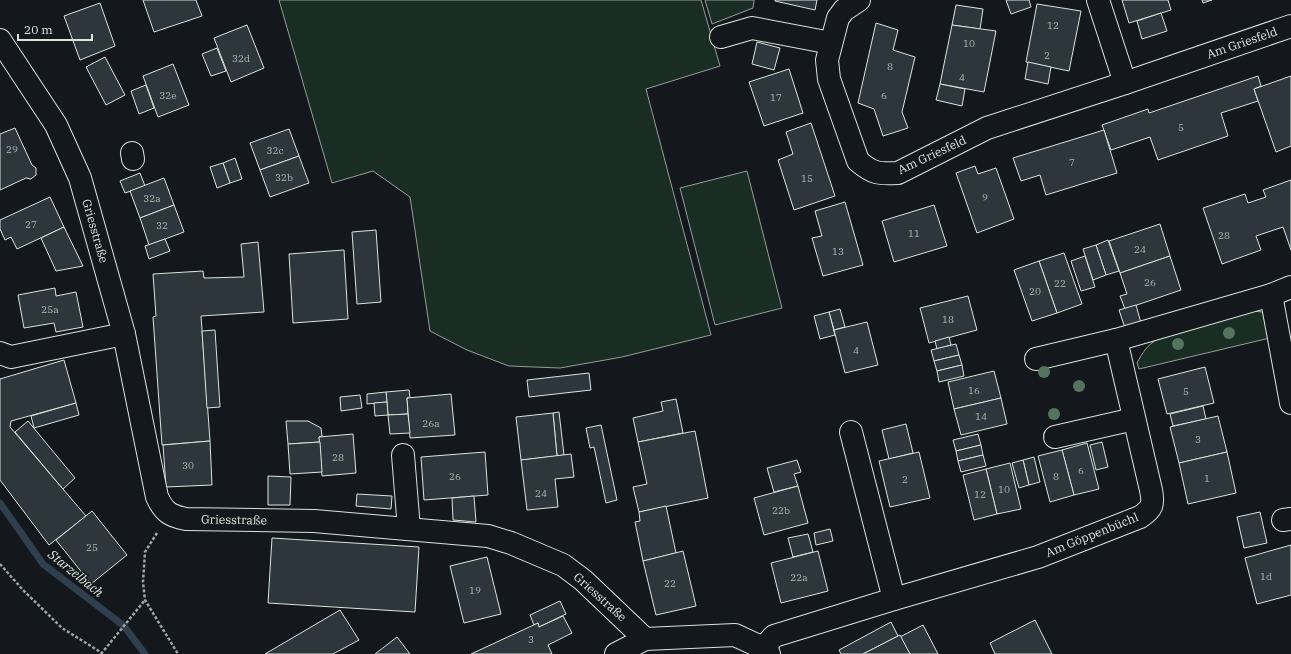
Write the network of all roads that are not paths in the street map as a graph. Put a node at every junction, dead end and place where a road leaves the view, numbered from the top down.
1 (859, 0) edge
2 (1098, 0) edge
3 (1291, 26) edge
4 (721, 37) dead end
5 (0, 40) edge
6 (832, 43) junction
7 (1125, 83) junction
8 (1281, 291) edge
9 (124, 334) junction
10 (1116, 340) junction
11 (0, 353) edge
12 (1036, 359) dead end
13 (1291, 403) edge
14 (1134, 419) junction
15 (851, 432) dead end
16 (1055, 438) dead end
17 (403, 455) dead end
18 (409, 529) junction
19 (894, 599) junction
20 (645, 639) junction
21 (766, 651) edge
22 (616, 654) edge

1 - 6 street, Am Griesfeld
2 - 7 street
3 - 7 street, Am Griesfeld
4 - 6 street
5 - 9 street, Griesstraße
6 - 7 street, Am Griesfeld
8 - 10 street
8 - 13 street
9 - 11 street
9 - 18 street, Griesstraße
10 - 12 street
10 - 14 street, Am Göppenbüchl
14 - 16 street
14 - 19 street, Am Göppenbüchl
15 - 19 street
17 - 18 street
18 - 20 street, Griesstraße
19 - 21 street, Am Göppenbüchl
20 - 21 street
20 - 22 street

